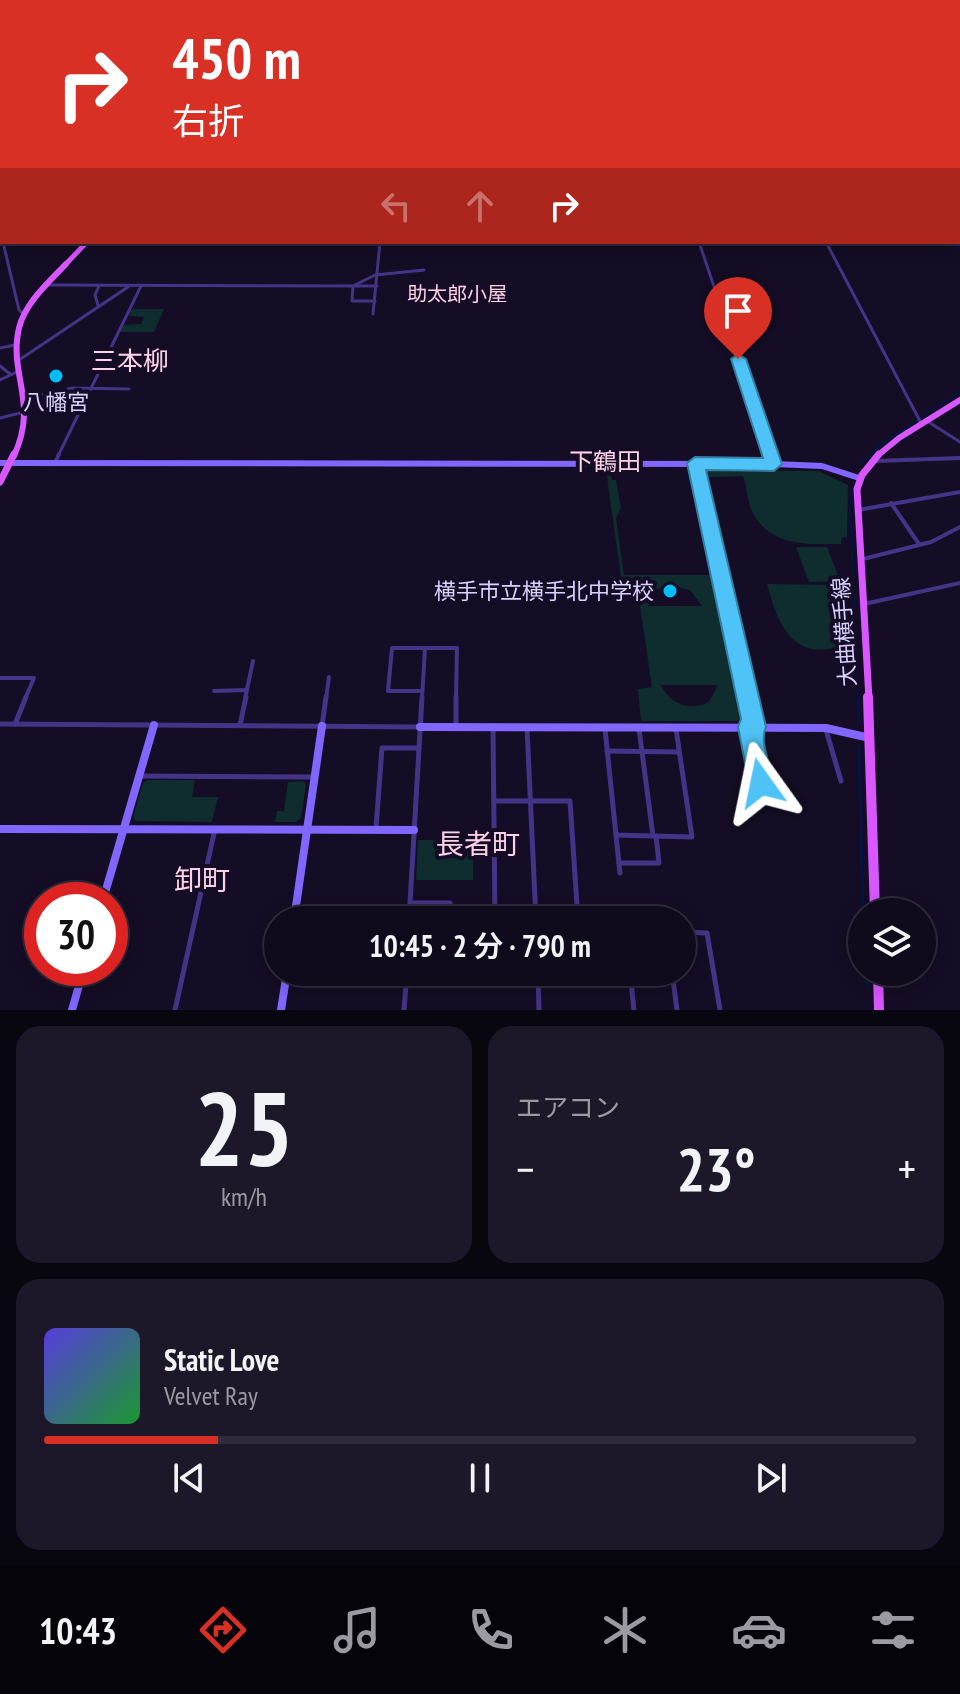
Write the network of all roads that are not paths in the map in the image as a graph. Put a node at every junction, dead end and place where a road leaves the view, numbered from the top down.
1 (4, 244) edge
2 (85, 244) edge
3 (380, 244) edge
4 (700, 244) edge
5 (827, 244) edge
6 (424, 270) dead end
7 (377, 274) junction
8 (48, 285) junction
9 (99, 286) junction
10 (130, 286) junction
11 (141, 286) junction
12 (353, 286) junction
13 (377, 286) junction
14 (375, 301) junction
15 (98, 305) junction
16 (24, 314) junction
17 (373, 314) dead end
18 (18, 345) junction
19 (0, 348) edge
20 (19, 360) junction
21 (0, 366) edge
22 (21, 370) junction
23 (10, 374) junction
24 (0, 380) edge
25 (91, 389) junction
26 (129, 389) dead end
27 (25, 399) junction
28 (960, 400) edge
29 (26, 411) junction
30 (0, 418) edge
31 (924, 423) junction
32 (960, 442) edge
33 (960, 458) edge
34 (872, 461) junction
35 (0, 463) edge
36 (10, 463) junction
37 (55, 463) junction
38 (695, 463) junction
39 (774, 464) junction
40 (859, 478) junction
41 (0, 482) edge
42 (960, 492) edge
43 (891, 503) junction
44 (856, 510) junction
45 (960, 527) edge
46 (919, 545) junction
47 (860, 559) junction
48 (960, 583) edge
49 (864, 604) junction
50 (425, 648) junction
51 (253, 661) dead end
52 (329, 677) dead end
53 (2, 678) edge
54 (0, 685) edge
55 (247, 690) junction
56 (214, 691) dead end
57 (422, 691) junction
58 (0, 724) edge
59 (15, 724) junction
60 (154, 725) junction
61 (240, 725) junction
62 (322, 726) junction
63 (420, 727) junction
64 (456, 727) junction
65 (605, 727) junction
66 (639, 727) junction
67 (676, 727) junction
68 (752, 727) junction
69 (493, 728) junction
70 (527, 728) junction
71 (826, 728) junction
72 (870, 738) junction
73 (419, 748) junction
74 (607, 751) junction
75 (642, 751) junction
76 (679, 752) junction
77 (140, 776) junction
78 (315, 777) junction
79 (841, 781) dead end
80 (494, 801) junction
81 (531, 801) junction
82 (765, 802) dead end
83 (0, 829) edge
84 (123, 829) junction
85 (215, 829) junction
86 (375, 830) junction
87 (414, 830) junction
88 (307, 831) junction
89 (616, 835) junction
90 (654, 836) junction
91 (619, 863) junction
92 (620, 873) dead end
93 (108, 882) edge
94 (875, 898) edge
95 (410, 903) junction
96 (296, 906) edge
97 (410, 906) edge
98 (450, 906) edge
99 (495, 906) edge
100 (535, 906) edge
101 (577, 906) edge
102 (696, 933) edge
103 (79, 986) edge
104 (285, 986) edge
105 (406, 986) edge
106 (538, 986) edge
107 (631, 986) edge
108 (674, 986) edge
109 (878, 986) edge
110 (72, 1010) edge
111 (175, 1010) edge
112 (281, 1010) edge
113 (404, 1010) edge
114 (539, 1010) edge
115 (634, 1010) edge
116 (677, 1010) edge
117 (720, 1010) edge
118 (879, 1010) edge

1 - 16 street
2 - 8 main road
3 - 7 street
4 - 39 street
5 - 31 street
6 - 7 street
7 - 12 street
7 - 13 street
8 - 9 street
8 - 16 main road
9 - 10 street
9 - 15 street
10 - 11 street
10 - 15 street
11 - 12 street
11 - 25 street
12 - 13 street
12 - 14 street
13 - 14 street
14 - 17 street
15 - 20 street
16 - 18 main road
18 - 19 street
18 - 20 main road
20 - 22 main road
21 - 23 street
22 - 23 street
22 - 27 main road
23 - 24 street
25 - 26 street
25 - 27 street
25 - 37 street
27 - 29 main road
28 - 31 main road
29 - 30 street
29 - 36 main road
31 - 32 street
31 - 34 main road
33 - 34 street
34 - 40 main road
35 - 36 street
36 - 37 street
36 - 41 main road
37 - 38 street
38 - 39 street
38 - 68 street
39 - 40 street
40 - 44 main road, 大曲横手線
42 - 43 street
43 - 44 street
43 - 46 street
44 - 47 main road, 大曲横手線
45 - 46 street
46 - 47 street
47 - 49 main road, 大曲横手線
48 - 49 street
49 - 72 main road, 大曲横手線
50 - 57 street
50 - 57 street
50 - 64 street
51 - 55 street
52 - 62 street
53 - 54 street
53 - 59 street
55 - 56 street
55 - 61 street
57 - 63 street
58 - 59 street
59 - 60 street
60 - 61 street
60 - 77 street
61 - 62 street
62 - 63 street
62 - 78 street
63 - 64 street
63 - 73 street
64 - 69 street
65 - 66 street
65 - 70 street
65 - 74 street
66 - 67 street
66 - 75 street
67 - 68 street
67 - 76 street
68 - 71 street
68 - 82 street
69 - 70 street
69 - 80 street
70 - 81 street
71 - 72 street
71 - 79 street
72 - 94 main road, 大曲横手線
73 - 86 street
73 - 87 street
74 - 75 street
74 - 89 street
75 - 76 street
75 - 90 street
76 - 90 street
77 - 78 street
77 - 84 street
78 - 88 street
80 - 81 street
80 - 99 street
81 - 100 street
81 - 101 street
83 - 84 street
84 - 85 street
84 - 93 street
85 - 88 street
85 - 111 street
86 - 87 street
86 - 88 street
87 - 95 street
88 - 96 street
89 - 90 street
89 - 91 street
90 - 91 street
91 - 92 street
95 - 97 street
95 - 98 street
102 - 117 street
103 - 110 street
104 - 112 street
105 - 113 street
106 - 114 street
107 - 115 street
108 - 116 street
109 - 118 main road

